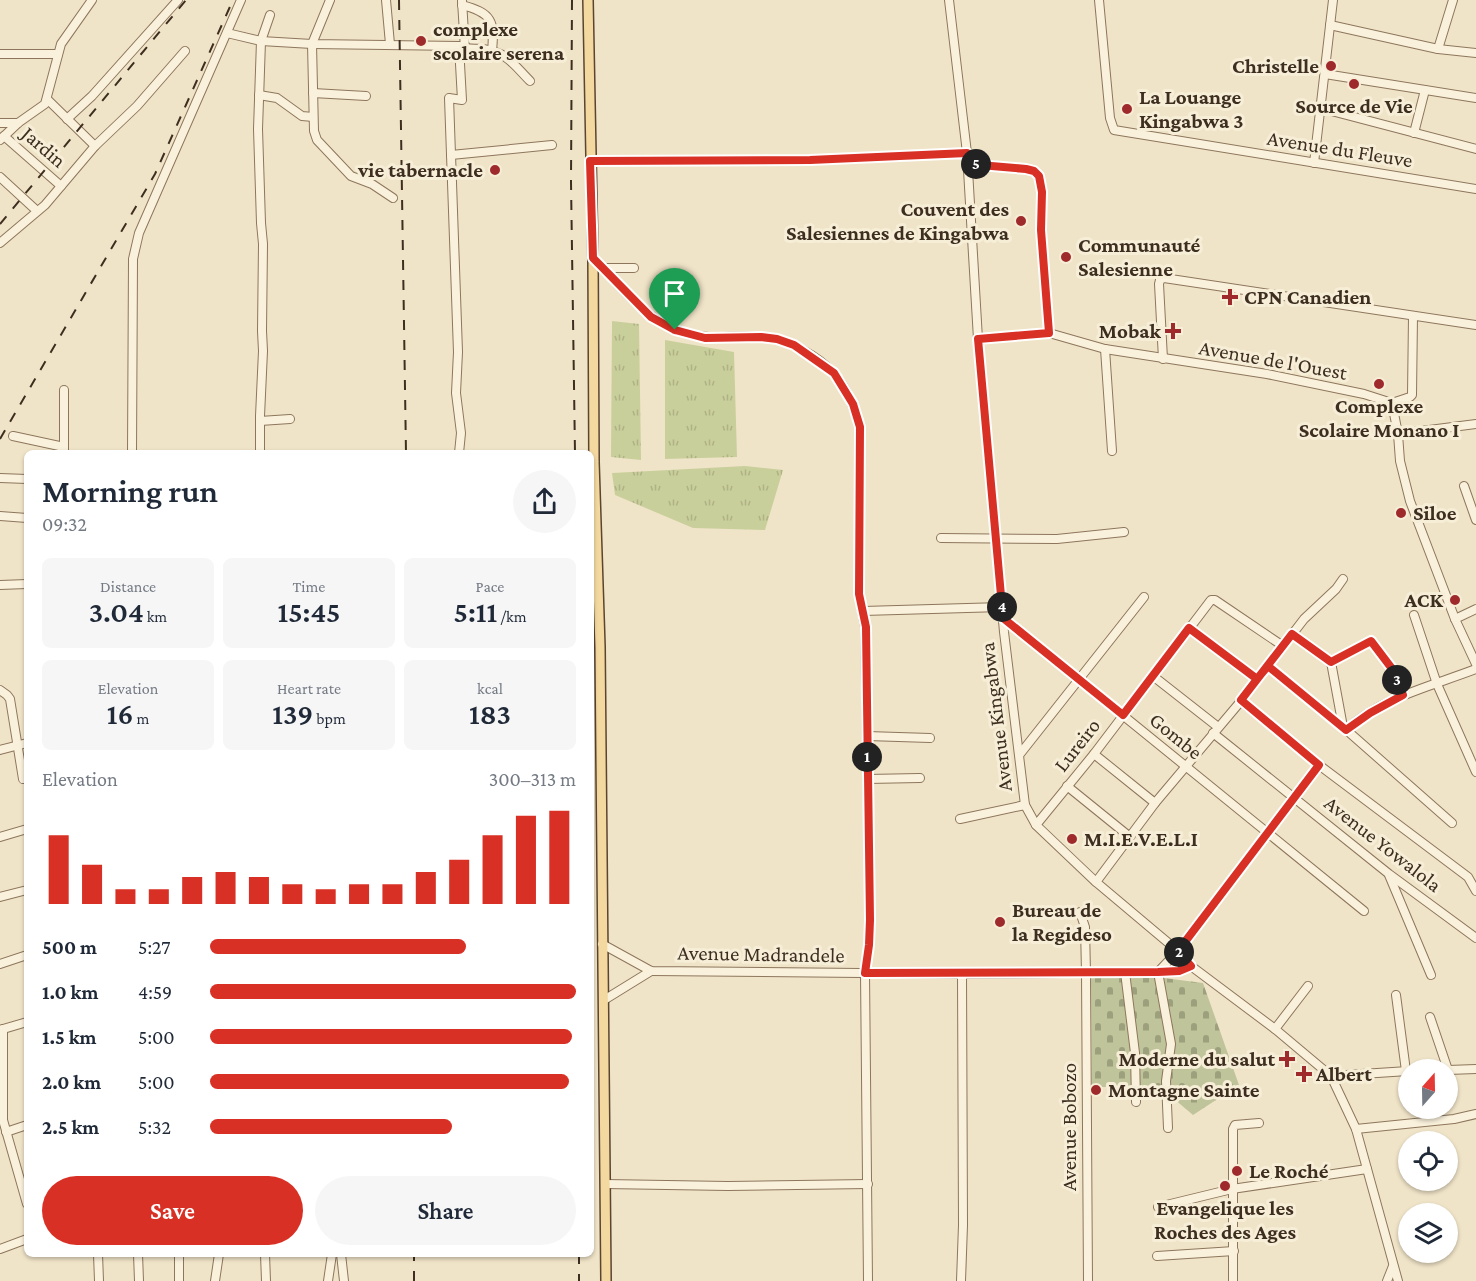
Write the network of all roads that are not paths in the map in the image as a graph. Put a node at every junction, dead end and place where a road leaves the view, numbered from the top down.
1 (93, 0) edge
2 (178, 0) edge
3 (241, 0) edge
4 (330, 0) edge
5 (386, 0) edge
6 (588, 0) edge
7 (949, 0) edge
8 (1099, 0) edge
9 (1334, 0) edge
10 (1453, 0) edge
11 (462, 2) edge
12 (270, 15) dead end
13 (1330, 25) junction
14 (227, 33) junction
15 (261, 41) junction
16 (312, 44) junction
17 (390, 44) junction
18 (462, 48) junction
19 (1438, 49) junction
20 (185, 51) dead end
21 (492, 51) junction
22 (1476, 53) edge
23 (0, 54) edge
24 (58, 54) junction
25 (1324, 74) junction
26 (530, 81) dead end
27 (1425, 90) junction
28 (313, 93) junction
29 (259, 95) junction
30 (366, 96) dead end
31 (1476, 98) edge
32 (48, 100) junction
33 (1320, 108) junction
34 (313, 117) junction
35 (67, 119) junction
36 (0, 123) edge
37 (18, 123) junction
38 (1414, 133) junction
39 (2, 138) edge
40 (552, 145) dead end
41 (95, 146) junction
42 (1476, 149) edge
43 (967, 153) junction
44 (451, 155) junction
45 (590, 161) junction
46 (1314, 163) junction
47 (968, 164) junction
48 (0, 177) edge
49 (61, 186) junction
50 (1476, 189) edge
51 (393, 198) dead end
52 (37, 212) junction
53 (0, 243) edge
54 (593, 258) junction
55 (634, 267) dead end
56 (603, 268) junction
57 (1413, 316) junction
58 (1476, 325) edge
59 (1049, 333) junction
60 (978, 339) junction
61 (1105, 350) junction
62 (1163, 359) junction
63 (64, 390) dead end
64 (1392, 403) junction
65 (290, 419) dead end
66 (260, 421) junction
67 (1476, 424) edge
68 (1398, 434) junction
69 (13, 436) dead end
70 (64, 450) edge
71 (132, 450) edge
72 (260, 450) edge
73 (459, 450) edge
74 (594, 450) edge
75 (1112, 451) dead end
76 (594, 462) edge
77 (0, 478) edge
78 (24, 479) edge
79 (1464, 486) dead end
80 (0, 516) edge
81 (24, 518) edge
82 (1476, 520) edge
83 (1124, 532) dead end
84 (940, 538) dead end
85 (996, 539) junction
86 (1343, 579) dead end
87 (24, 584) edge
88 (0, 585) edge
89 (1144, 597) dead end
90 (1002, 607) junction
91 (1476, 609) edge
92 (863, 611) junction
93 (1414, 615) dead end
94 (1003, 618) junction
95 (1455, 619) junction
96 (1189, 628) junction
97 (1292, 634) junction
98 (1283, 646) junction
99 (1331, 662) junction
100 (1476, 664) edge
101 (1268, 666) junction
102 (1476, 669) edge
103 (1153, 676) junction
104 (1257, 679) junction
105 (1080, 680) junction
106 (1437, 684) junction
107 (0, 690) edge
108 (1403, 695) junction
109 (1241, 700) junction
110 (1123, 715) junction
111 (1345, 729) junction
112 (1215, 730) junction
113 (867, 736) junction
114 (930, 738) dead end
115 (24, 744) edge
116 (16, 745) junction
117 (0, 750) edge
118 (1020, 754) junction
119 (1094, 754) junction
120 (1319, 765) junction
121 (1185, 766) junction
122 (1476, 772) edge
123 (920, 778) dead end
124 (23, 779) dead end
125 (867, 779) junction
126 (1067, 786) junction
127 (1295, 798) junction
128 (1155, 803) junction
129 (1025, 805) junction
130 (960, 819) dead end
131 (1452, 823) dead end
132 (1036, 825) junction
133 (24, 830) edge
134 (1268, 834) junction
135 (0, 837) edge
136 (1130, 837) junction
137 (1389, 873) junction
138 (1096, 882) junction
139 (24, 891) edge
140 (1476, 891) edge
141 (0, 897) edge
142 (1364, 911) dead end
143 (1080, 912) dead end
144 (1476, 938) edge
145 (602, 944) junction
146 (1178, 951) junction
147 (24, 956) edge
148 (0, 964) edge
149 (1191, 966) junction
150 (651, 970) junction
151 (1125, 972) junction
152 (1158, 972) junction
153 (865, 973) junction
154 (1086, 973) junction
155 (962, 974) junction
156 (1431, 975) dead end
157 (1308, 986) dead end
158 (1396, 994) dead end
159 (604, 1000) junction
160 (1430, 1017) dead end
161 (24, 1023) edge
162 (1, 1029) edge
163 (1275, 1029) junction
164 (1405, 1059) edge
165 (1444, 1059) edge
166 (1476, 1069) edge
167 (1458, 1070) edge
168 (1398, 1072) edge
169 (1331, 1076) junction
170 (1136, 1102) dead end
171 (1476, 1114) edge
172 (1259, 1123) dead end
173 (24, 1126) edge
174 (1168, 1128) dead end
175 (1356, 1129) junction
176 (6, 1132) junction
177 (1367, 1168) junction
178 (605, 1184) junction
179 (868, 1184) junction
180 (1232, 1189) junction
181 (24, 1194) edge
182 (1158, 1207) dead end
183 (24, 1240) edge
184 (0, 1249) edge
185 (1234, 1251) junction
186 (98, 1257) edge
187 (138, 1257) edge
188 (179, 1257) edge
189 (219, 1257) edge
190 (266, 1257) edge
191 (332, 1257) edge
192 (341, 1257) edge
193 (1157, 1257) dead end
194 (1393, 1265) junction
195 (99, 1281) edge
196 (139, 1281) edge
197 (179, 1281) edge
198 (215, 1281) edge
199 (266, 1281) edge
200 (328, 1281) edge
201 (344, 1281) edge
202 (606, 1281) edge
203 (868, 1281) edge
204 (962, 1281) edge
205 (1088, 1281) edge
206 (1233, 1281) edge
207 (1387, 1281) edge
208 (1398, 1281) edge

1 - 24 street
2 - 35 street
3 - 14 street
4 - 16 street
5 - 17 street
6 - 45 main road
7 - 43 street, Avenue Kingabwa
8 - 46 street, Avenue du Fleuve
9 - 13 street
10 - 19 street
11 - 18 street
11 - 21 street
12 - 15 street
13 - 19 street
13 - 25 street
14 - 15 street
14 - 71 street
15 - 16 street
15 - 29 street
16 - 17 street
16 - 28 street
17 - 18 street
18 - 21 street
18 - 44 street
19 - 22 street
20 - 41 street
21 - 26 street
23 - 24 street
24 - 32 street
25 - 27 street
25 - 33 street
27 - 31 street
27 - 38 street
28 - 30 street
28 - 34 street
29 - 34 street
29 - 66 street
32 - 35 street
32 - 37 street
33 - 38 street
33 - 46 street
34 - 51 street
35 - 41 street
36 - 37 street, Jardin
37 - 39 street
38 - 42 street
39 - 49 street, Jardin
40 - 44 street
41 - 49 street
43 - 45 street
43 - 47 street, Avenue Kingabwa
44 - 73 street
45 - 54 main road
46 - 50 street, Avenue du Fleuve
47 - 59 street
47 - 60 street, Avenue Kingabwa
48 - 52 street
49 - 52 street
52 - 53 street
54 - 56 street
54 - 74 main road
55 - 56 street
56 - 92 street
57 - 58 street
57 - 62 street
57 - 64 street
59 - 60 street, Avenue de l'Ouest
59 - 61 street, Avenue de l'Ouest
60 - 85 street, Avenue Kingabwa
61 - 62 street, Avenue de l'Ouest
61 - 75 street
62 - 64 street, Avenue de l'Ouest
63 - 70 street
64 - 68 street
65 - 66 street
66 - 72 street
67 - 68 street
68 - 95 street
69 - 70 street
76 - 145 main road
77 - 78 street
79 - 82 street
80 - 81 street
83 - 85 street
84 - 85 street
85 - 90 street, Avenue Kingabwa
86 - 97 street
87 - 88 street
89 - 105 street
90 - 92 street
90 - 94 street, Avenue Kingabwa
91 - 95 street
92 - 113 street
93 - 106 street
94 - 105 street, Gombe
94 - 118 street, Avenue Kingabwa
95 - 100 street
96 - 98 street, Lureiro
96 - 103 street, Lureiro
96 - 104 street
97 - 98 street
97 - 99 street
98 - 101 street
99 - 108 street
99 - 111 street
101 - 104 street
101 - 111 street
102 - 106 street
103 - 110 street, Lureiro
103 - 112 street, Avenue Yowalola
104 - 109 street
105 - 110 street, Gombe
105 - 118 street
106 - 108 street
106 - 122 street
107 - 116 street
108 - 111 street
109 - 112 street
109 - 120 street
110 - 119 street, Lureiro
110 - 121 street, Gombe
111 - 131 street
112 - 121 street
112 - 127 street, Avenue Yowalola
113 - 114 street
113 - 125 street
115 - 116 street
116 - 117 street
116 - 124 street
118 - 129 street, Avenue Kingabwa
119 - 126 street, Lureiro
119 - 128 street
120 - 127 street
120 - 140 street
121 - 128 street
121 - 134 street, Gombe
123 - 125 street
125 - 153 street
126 - 132 street, Lureiro
126 - 136 street
127 - 134 street
127 - 137 street, Avenue Yowalola
128 - 136 street
129 - 130 street
129 - 132 street, Avenue Kingabwa
132 - 138 street, Avenue Kingabwa
133 - 135 street
134 - 142 street, Gombe
134 - 146 street
136 - 138 street
137 - 144 street, Avenue Yowalola
137 - 156 street
138 - 146 street, Avenue Kingabwa
139 - 141 street
143 - 154 street, Avenue Bobozo
145 - 150 street
145 - 159 main road
146 - 149 street, Avenue Kingabwa
146 - 152 street
147 - 148 street
149 - 152 street, Avenue Madrandele
149 - 163 street, Avenue Kingabwa
150 - 153 street, Avenue Madrandele
150 - 159 street
151 - 152 street, Avenue Madrandele
151 - 154 street, Avenue Madrandele
151 - 170 street
152 - 174 street
153 - 155 street, Avenue Madrandele
153 - 179 street
154 - 155 street, Avenue Madrandele
154 - 205 street, Avenue Bobozo
155 - 204 street
157 - 163 street
158 - 164 street
159 - 178 main road
160 - 165 street
161 - 162 street
162 - 176 street
163 - 169 street, Avenue Kingabwa
166 - 167 street
168 - 169 street
169 - 175 street, Avenue Kingabwa
171 - 175 street
172 - 180 street
173 - 176 street
175 - 177 street, Avenue Kingabwa
176 - 181 street
177 - 180 street
177 - 194 street, Avenue Kingabwa
178 - 179 street
178 - 202 main road
179 - 203 street
180 - 182 street
180 - 185 street
183 - 184 street
185 - 193 street
185 - 206 street
186 - 195 street
187 - 196 street
188 - 197 street
189 - 198 street
190 - 199 street
191 - 200 street
192 - 201 street
194 - 207 street
194 - 208 street, Avenue Kingabwa

